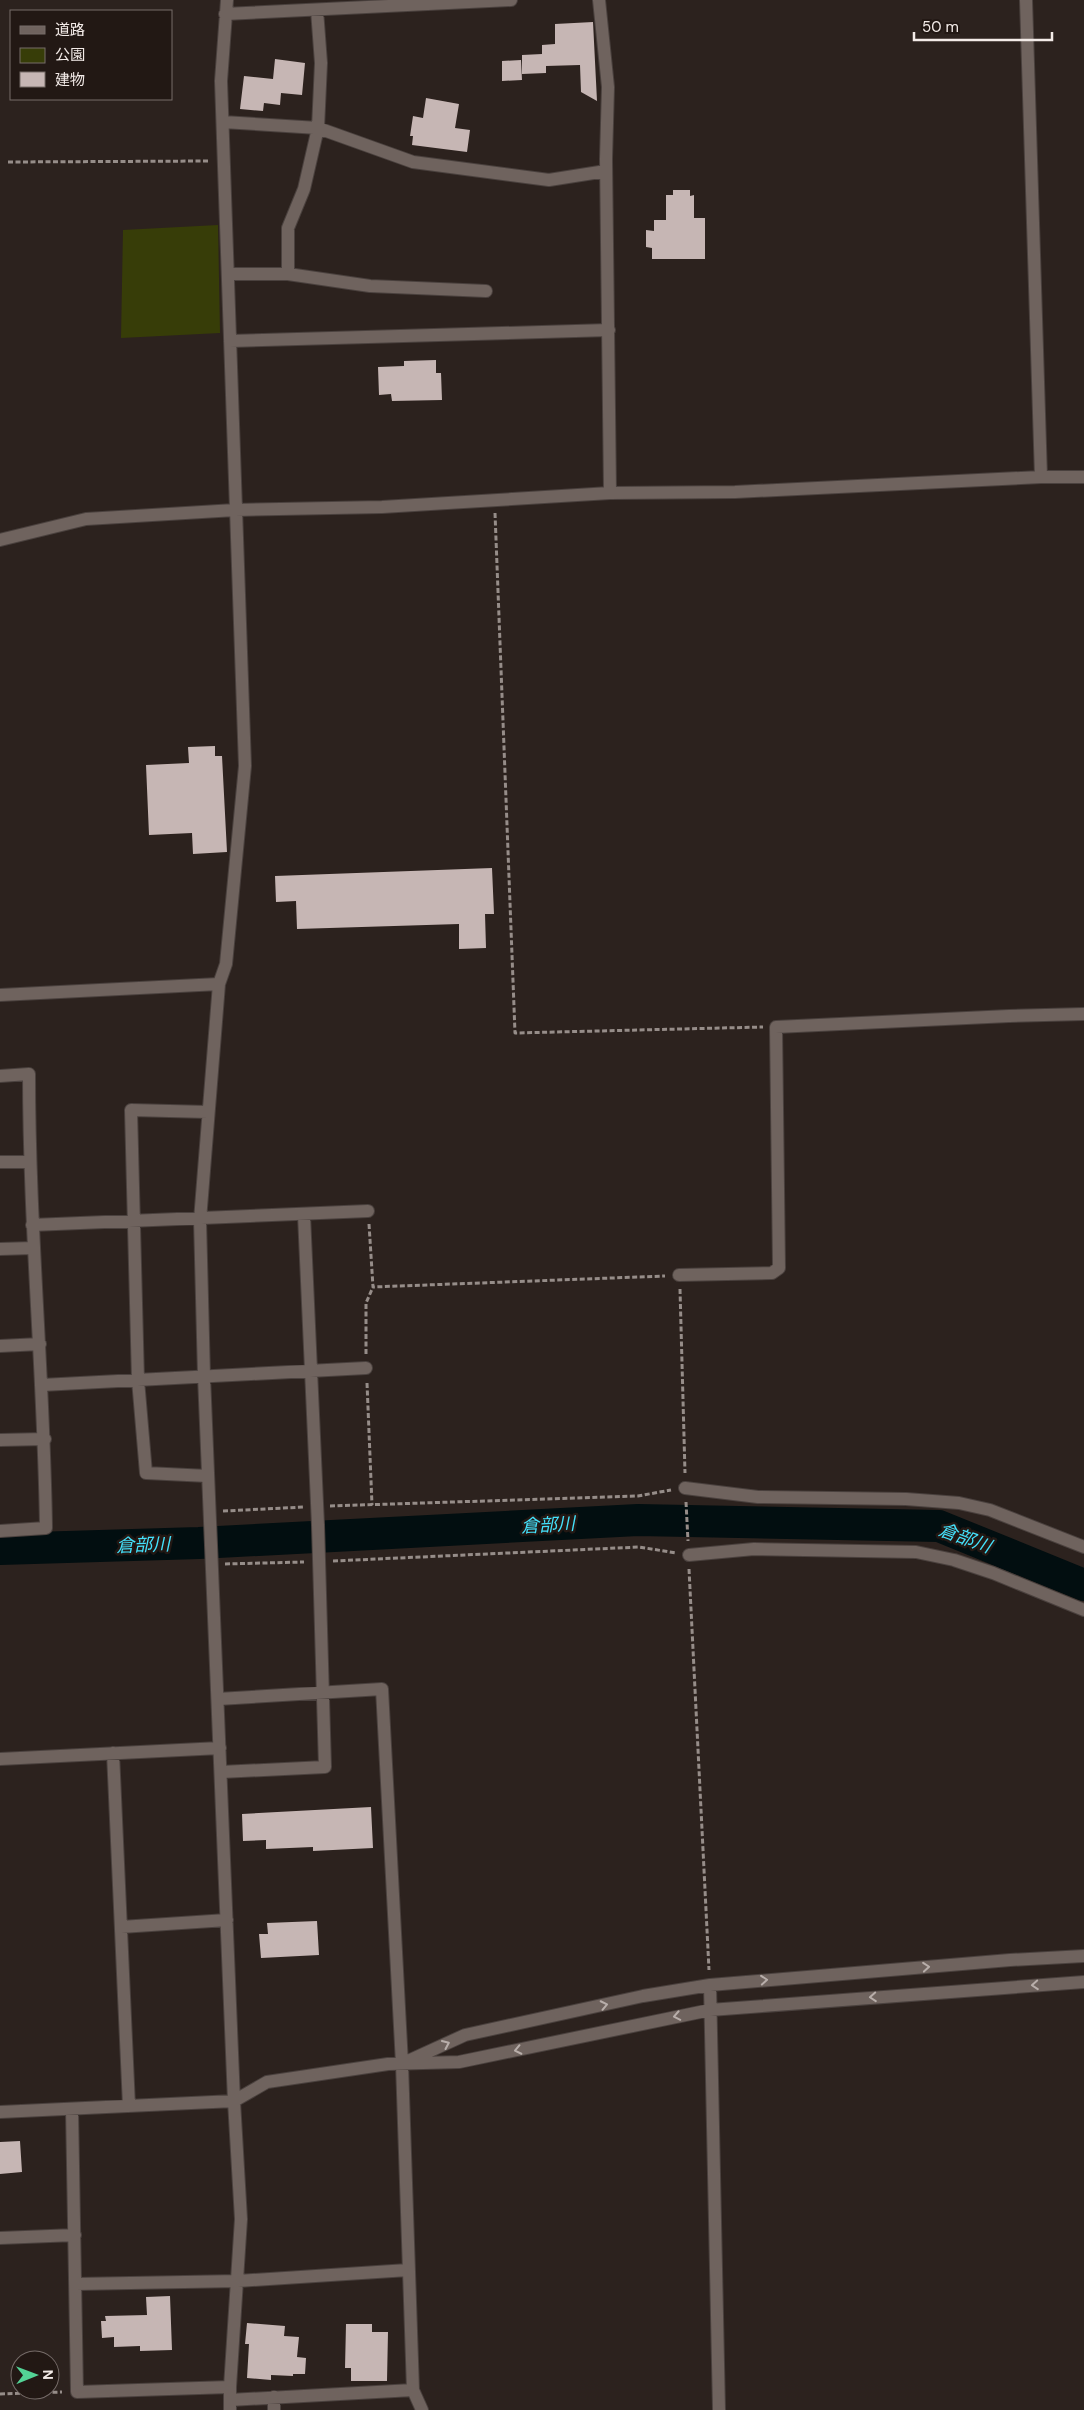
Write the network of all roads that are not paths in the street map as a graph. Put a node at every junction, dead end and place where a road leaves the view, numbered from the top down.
1 (226, 0) edge
2 (511, 0) edge
3 (599, 0) edge
4 (1026, 0) edge
5 (317, 10) junction
6 (225, 14) junction
7 (223, 122) junction
8 (318, 128) junction
9 (606, 171) junction
10 (228, 274) junction
11 (288, 274) junction
12 (486, 291) dead end
13 (609, 330) junction
14 (230, 341) junction
15 (1041, 477) junction
16 (1084, 477) edge
17 (610, 494) junction
18 (235, 510) junction
19 (0, 540) edge
20 (219, 984) junction
21 (0, 995) edge
22 (1084, 1014) edge
23 (0, 1076) edge
24 (208, 1112) junction
25 (0, 1162) edge
26 (29, 1162) junction
27 (368, 1211) road end
28 (304, 1215) junction
29 (200, 1220) junction
30 (134, 1221) junction
31 (32, 1225) junction
32 (33, 1248) junction
33 (0, 1249) edge
34 (679, 1275) road end
35 (40, 1344) junction
36 (0, 1346) edge
37 (366, 1368) road end
38 (312, 1372) junction
39 (204, 1376) junction
40 (138, 1380) junction
41 (42, 1385) junction
42 (45, 1439) junction
43 (0, 1440) edge
44 (208, 1476) junction
45 (685, 1488) road end
46 (0, 1531) edge
47 (1084, 1547) edge
48 (688, 1550) road end
49 (1084, 1610) edge
50 (323, 1691) junction
51 (218, 1699) junction
52 (220, 1748) junction
53 (113, 1753) junction
54 (0, 1759) edge
55 (221, 1772) junction
56 (227, 1920) junction
57 (121, 1927) junction
58 (1084, 1956) edge
59 (1084, 1982) edge
60 (710, 1985) junction
61 (710, 2010) junction
62 (402, 2064) junction
63 (234, 2101) junction
64 (129, 2106) junction
65 (72, 2109) junction
66 (0, 2112) edge
67 (75, 2236) junction
68 (0, 2238) edge
69 (408, 2270) junction
70 (238, 2281) junction
71 (76, 2284) junction
72 (230, 2387) junction
73 (412, 2390) junction
74 (274, 2404) edge
75 (230, 2405) edge
76 (422, 2410) edge
77 (719, 2410) edge

1 - 6 street
2 - 5 street
3 - 9 street
4 - 15 street
5 - 6 street
5 - 8 street
6 - 7 street
7 - 8 street
7 - 10 street
8 - 9 street
8 - 11 street
9 - 13 street
10 - 11 street
10 - 14 street
11 - 12 street
13 - 14 street
13 - 17 street
14 - 18 street
15 - 16 street
15 - 17 street
17 - 18 street
18 - 19 street
18 - 20 street
20 - 21 street
20 - 24 street
22 - 34 street
23 - 26 street
24 - 29 street
24 - 30 street
25 - 26 street
26 - 31 street
27 - 28 street
28 - 29 street
28 - 38 street
29 - 30 street
29 - 39 street
30 - 31 street
30 - 40 street
31 - 32 street
32 - 33 street
32 - 35 street
35 - 36 street
35 - 41 street
37 - 38 street
38 - 39 street
38 - 50 street
39 - 40 street
39 - 44 street
40 - 41 street
40 - 44 street
41 - 42 street
42 - 43 street
42 - 46 street
44 - 51 street
45 - 47 street
48 - 49 street
50 - 51 street
50 - 55 street
50 - 62 street
51 - 52 street
52 - 53 street
52 - 55 street
53 - 54 street
53 - 57 street
55 - 56 street
56 - 57 street
56 - 63 street
57 - 64 street
60 -> 58 street
59 -> 61 street
60 - 61 street
62 -> 60 street
61 -> 62 street
61 - 77 street
62 - 63 street
62 - 69 street
63 - 64 street
63 - 70 street
64 - 65 street
65 - 66 street
65 - 67 street
67 - 68 street
67 - 71 street
69 - 70 street
69 - 73 street
70 - 71 street
70 - 72 street
71 - 72 street
72 - 75 street
73 - 74 street
73 - 76 street
74 - 75 street

